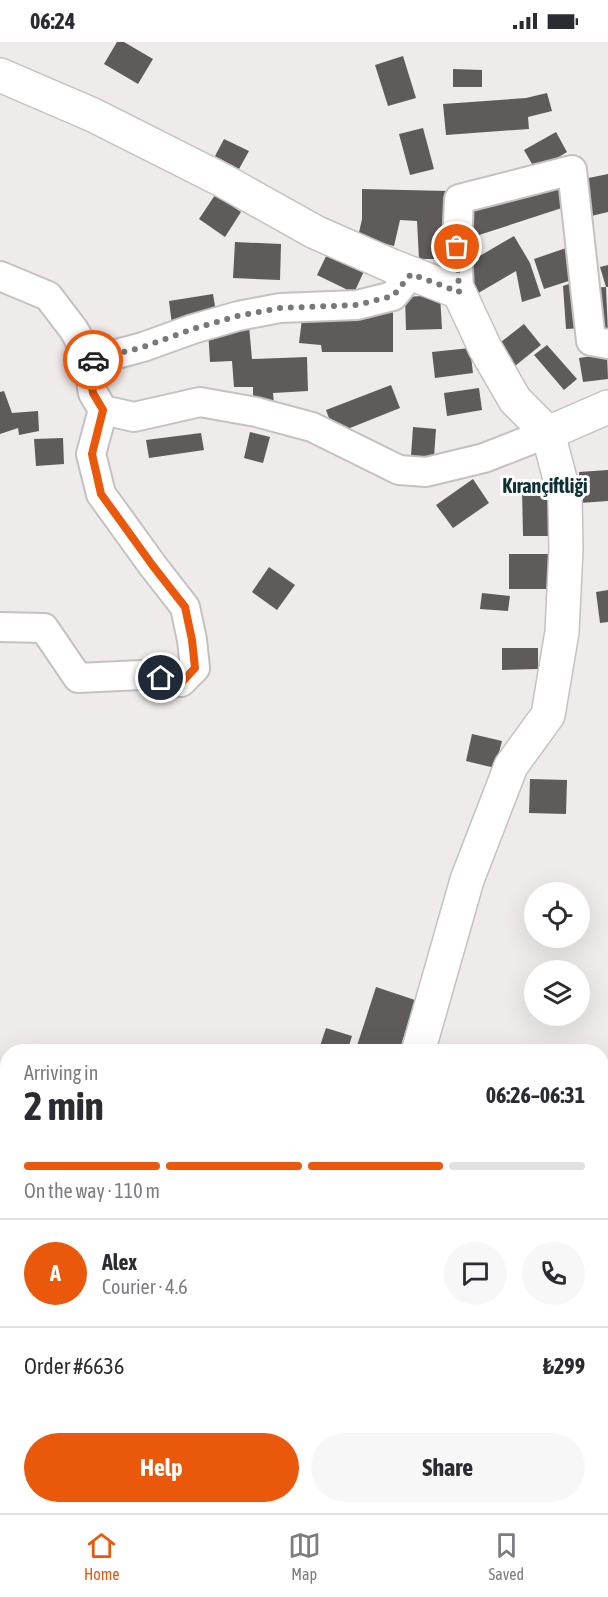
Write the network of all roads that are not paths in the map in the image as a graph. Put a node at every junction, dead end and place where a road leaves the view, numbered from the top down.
1 (0, 75) edge
2 (411, 274) junction
3 (0, 276) edge
4 (459, 292) junction
5 (608, 344) edge
6 (87, 362) junction
7 (608, 407) edge
8 (103, 410) junction
9 (548, 433) junction
10 (0, 627) edge
11 (420, 1044) edge

1 - 2 street
2 - 4 street
2 - 6 street
3 - 6 street
4 - 5 street
4 - 9 street
6 - 8 street
7 - 9 street
8 - 9 street
8 - 10 street
9 - 11 street

